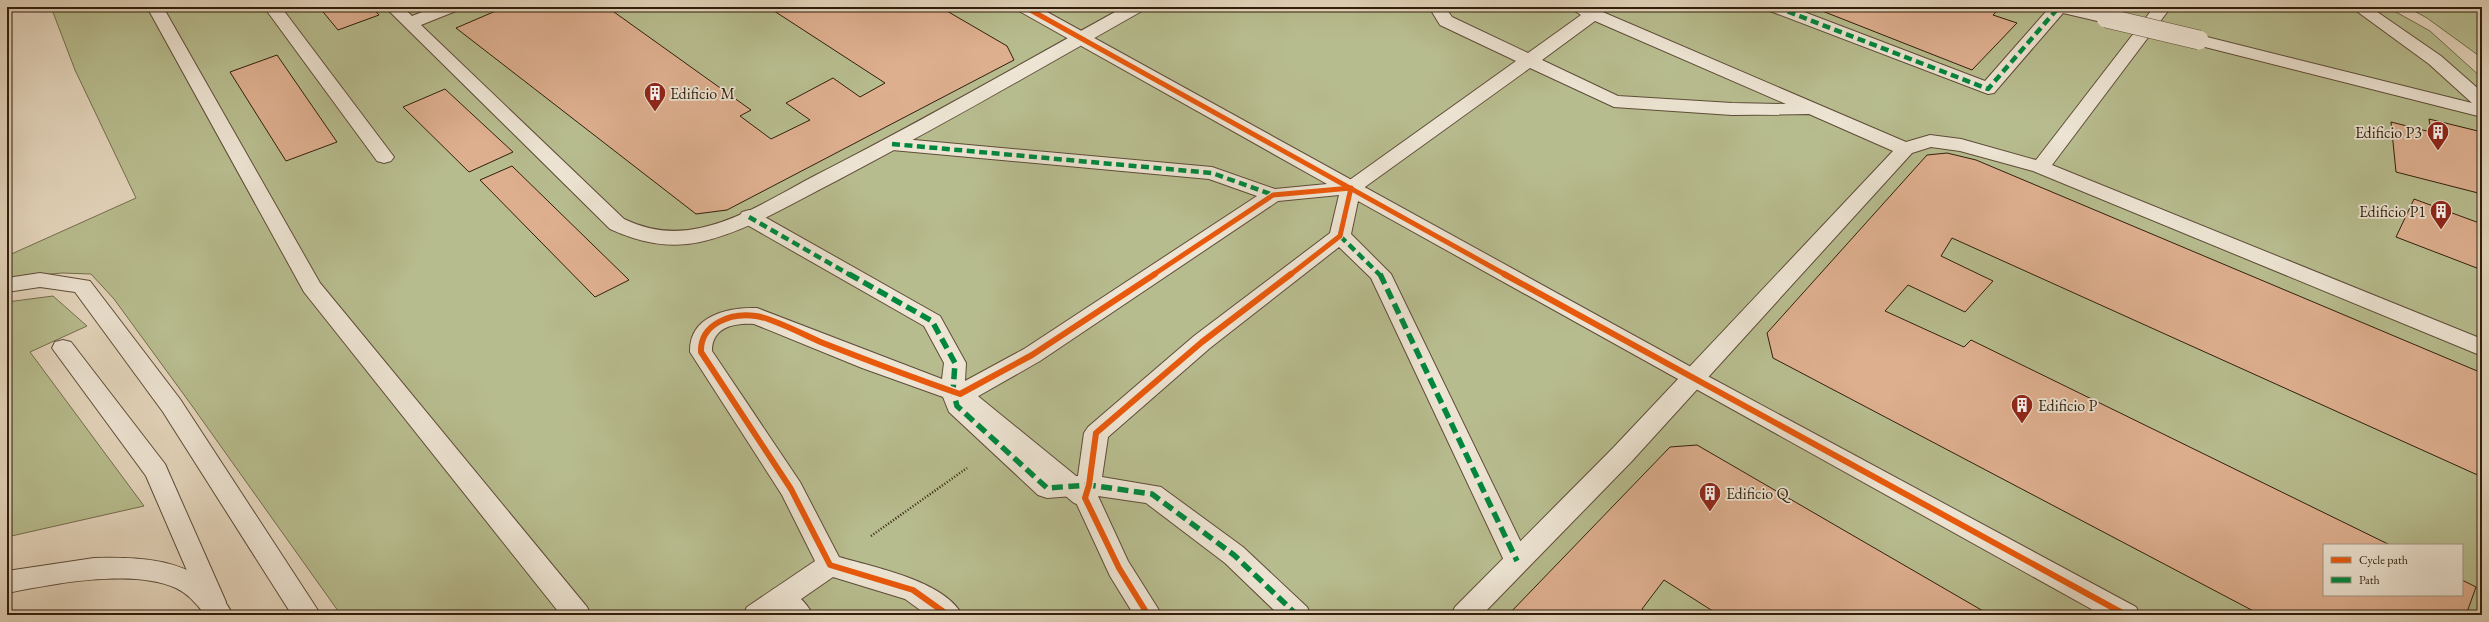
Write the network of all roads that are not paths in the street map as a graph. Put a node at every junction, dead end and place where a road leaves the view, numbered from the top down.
1 (155, 7) edge
2 (272, 7) edge
3 (393, 7) edge
4 (450, 7) edge
5 (1025, 7) edge
6 (1136, 7) edge
7 (1436, 7) edge
8 (1776, 7) edge
9 (2060, 7) edge
10 (2163, 7) edge
11 (2359, 7) edge
12 (1585, 11) edge
13 (409, 23) junction
14 (1080, 38) junction
15 (1530, 60) junction
16 (2482, 102) edge
17 (1814, 110) junction
18 (2482, 111) edge
19 (892, 144) junction
20 (1905, 149) junction
21 (384, 157) dead end
22 (2040, 167) junction
23 (1351, 188) junction
24 (1273, 195) junction
25 (749, 217) junction
26 (1340, 236) junction
27 (7, 285) edge
28 (63, 348) dead end
29 (2482, 348) edge
30 (1694, 379) junction
31 (957, 392) junction
32 (1082, 490) junction
33 (1517, 561) junction
34 (830, 565) junction
35 (7, 582) edge
36 (790, 606) edge
37 (216, 609) edge
38 (307, 615) edge
39 (577, 615) edge
40 (757, 615) edge
41 (948, 615) edge
42 (1148, 615) edge
43 (1297, 615) edge
44 (1465, 615) edge
45 (2126, 615) edge

1 - 39 street
2 - 21 street
3 - 13 street
4 - 13 street
5 - 14 street
6 - 14 street
7 - 15 street
8 - 9 street
9 - 18 street, bridge
10 - 22 street
11 - 16 street
12 - 15 street
12 - 17 street
13 - 25 street
14 - 19 street
14 - 23 street
15 - 17 street
15 - 23 street
17 - 20 street
19 - 24 street
19 - 25 street
20 - 22 street
20 - 30 street
22 - 29 street
23 - 24 street
23 - 26 street
23 - 30 street
24 - 31 street
25 - 31 street
26 - 32 street
26 - 33 street
27 - 38 street
28 - 37 street
30 - 33 street
30 - 45 street
31 - 32 street
31 - 32 street
31 - 34 street
32 - 42 street
32 - 43 street
33 - 44 street
34 - 36 street
34 - 41 street
35 - 37 street
36 - 40 street

